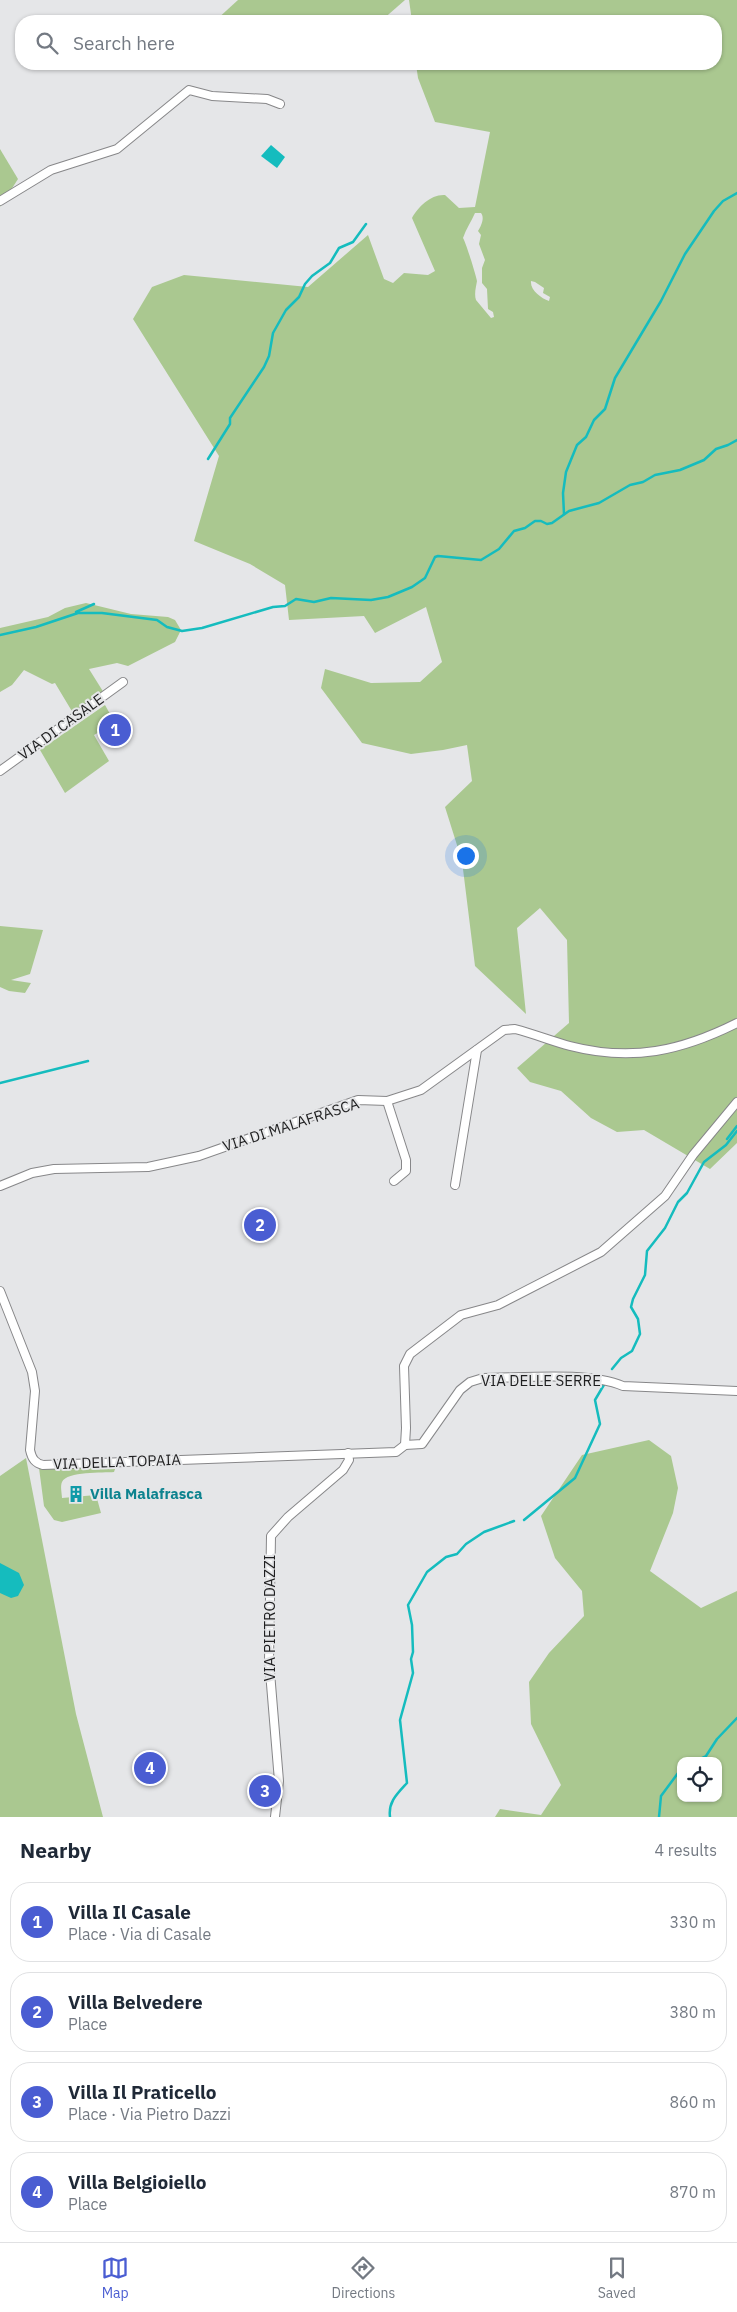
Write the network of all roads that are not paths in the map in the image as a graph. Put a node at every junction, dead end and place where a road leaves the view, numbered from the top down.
1 (280, 104) dead end
2 (0, 200) edge
3 (123, 682) dead end
4 (0, 771) edge
5 (737, 1023) edge
6 (477, 1050) junction
7 (387, 1101) junction
8 (737, 1102) edge
9 (394, 1181) dead end
10 (455, 1185) dead end
11 (0, 1186) edge
12 (0, 1291) edge
13 (737, 1390) edge
14 (404, 1445) junction
15 (348, 1453) junction
16 (275, 1817) edge

1 - 2 street
3 - 4 street, VIA DI CASALE
5 - 6 street, VIA DI MALAFRASCA
6 - 7 street, VIA DI MALAFRASCA
6 - 10 street
7 - 9 street
7 - 11 street, VIA DI MALAFRASCA
8 - 14 street
12 - 15 street, VIA DELLA TOPAIA
13 - 14 street, VIA DELLE SERRE
14 - 15 street
15 - 16 street, VIA PIETRO DAZZI

